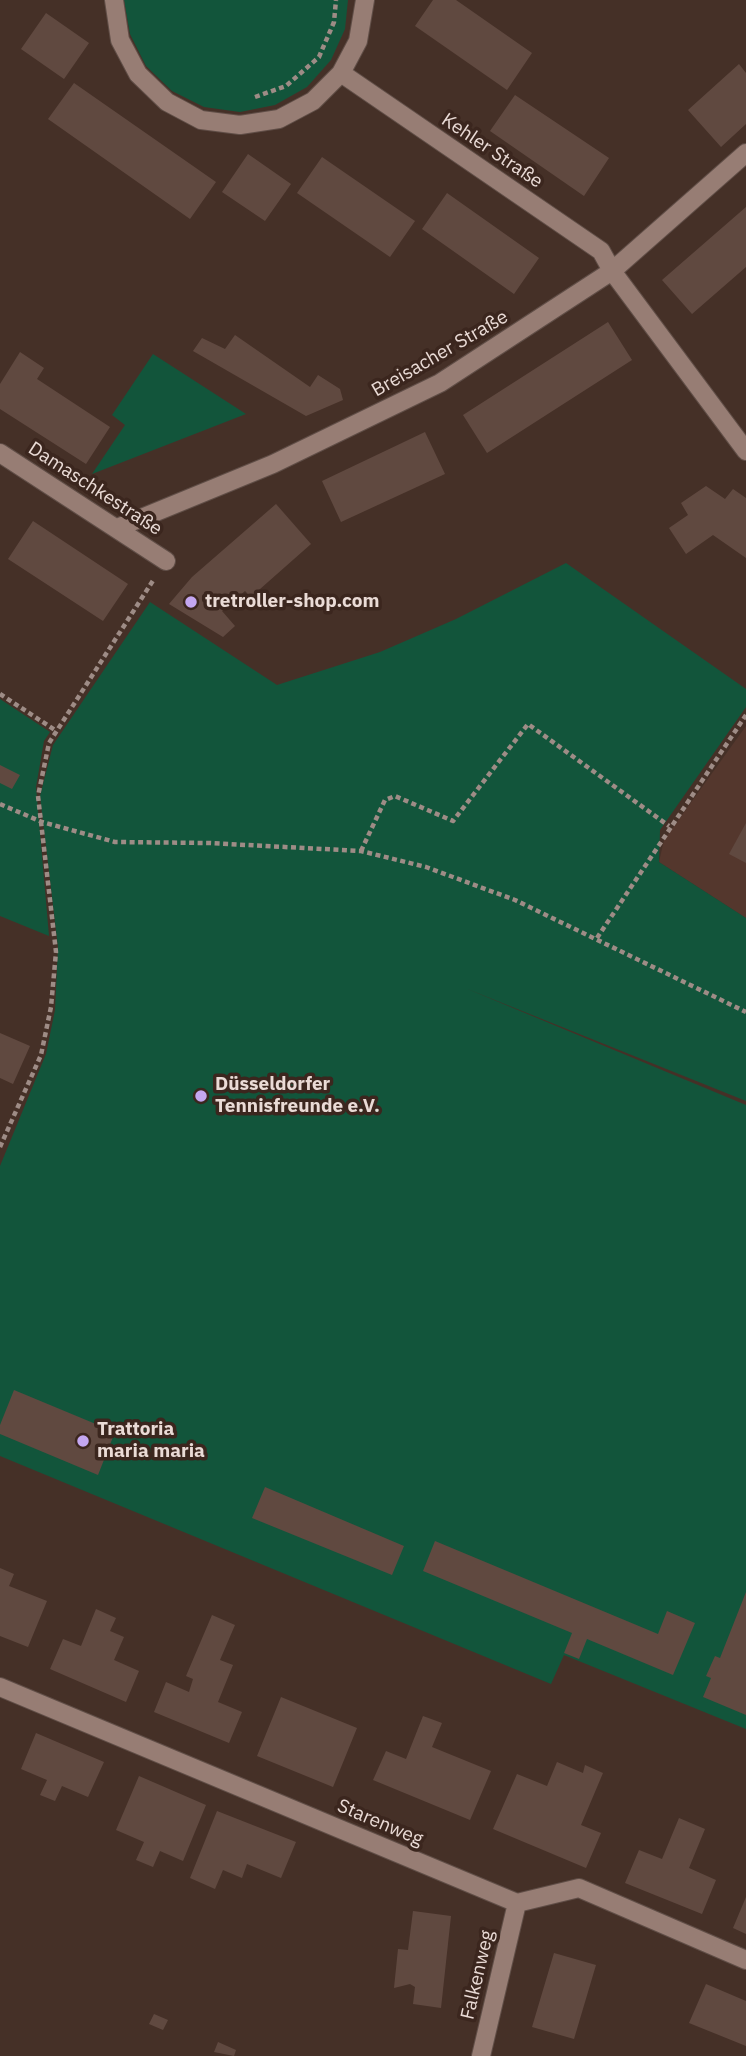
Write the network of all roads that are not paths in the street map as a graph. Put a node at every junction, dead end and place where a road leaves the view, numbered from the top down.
1 (114, 0) edge
2 (365, 0) edge
3 (341, 73) junction
4 (746, 153) edge
5 (612, 271) junction
6 (746, 451) edge
7 (0, 453) edge
8 (117, 528) junction
9 (166, 561) road end
10 (0, 1687) edge
11 (517, 1903) junction
12 (746, 1960) edge
13 (481, 2056) edge

1 - 3 street
2 - 3 street
3 - 5 street, Kehler Straße
4 - 5 street, Breisacher Straße
5 - 6 street, Kehler Straße
5 - 8 street, Breisacher Straße
7 - 8 street, Damaschkestraße
8 - 9 street, Damaschkestraße
10 - 11 street, Starenweg
11 - 12 street
11 - 13 street, Falkenweg

